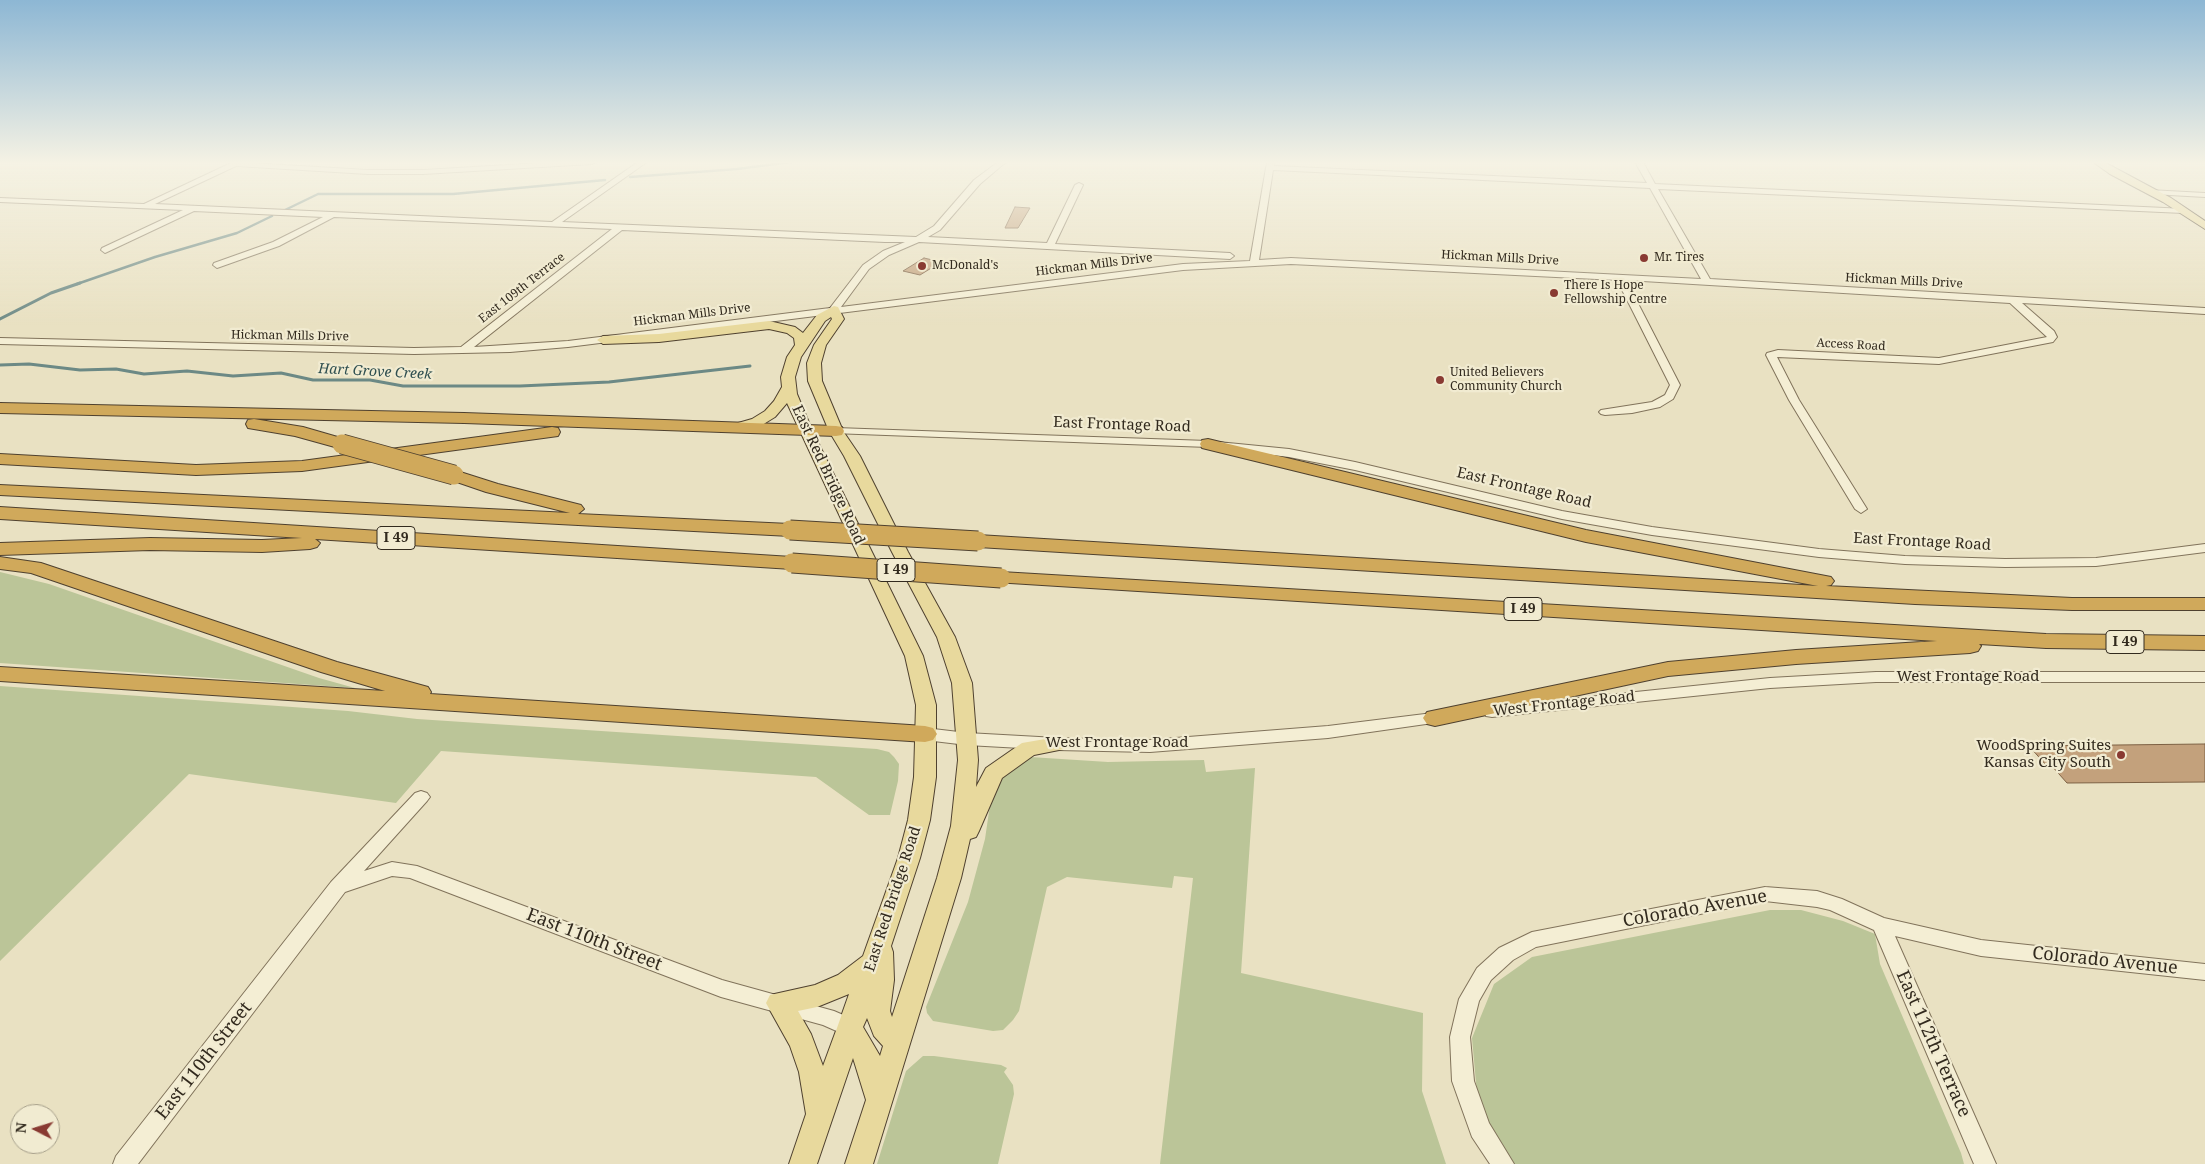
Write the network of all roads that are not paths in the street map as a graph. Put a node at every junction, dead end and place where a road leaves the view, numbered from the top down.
1 (176, 216) edge
2 (329, 216) edge
3 (365, 216) edge
4 (565, 216) edge
5 (948, 216) edge
6 (1064, 216) edge
7 (1262, 216) edge
8 (1669, 216) edge
9 (2191, 216) edge
10 (554, 224) junction
11 (2205, 226) edge
12 (620, 227) junction
13 (917, 240) junction
14 (1050, 246) junction
15 (105, 250) dead end
16 (1254, 259) junction
17 (217, 265) dead end
18 (1620, 277) junction
19 (1707, 282) junction
20 (2014, 300) junction
21 (834, 310) junction
22 (2205, 310) edge
23 (603, 340) junction
24 (0, 341) edge
25 (801, 345) junction
26 (462, 351) junction
27 (789, 387) junction
28 (0, 408) edge
29 (1605, 412) dead end
30 (181, 413) junction
31 (624, 425) junction
32 (736, 428) junction
33 (804, 430) junction
34 (836, 431) junction
35 (1208, 444) junction
36 (0, 459) edge
37 (0, 490) edge
38 (1861, 509) dead end
39 (0, 513) edge
40 (636, 522) junction
41 (389, 537) junction
42 (2205, 548) edge
43 (0, 549) edge
44 (0, 563) edge
45 (1915, 598) junction
46 (2205, 604) edge
47 (2046, 641) junction
48 (2205, 643) edge
49 (0, 674) edge
50 (2205, 677) edge
51 (497, 708) junction
52 (1435, 718) junction
53 (925, 734) junction
54 (967, 739) junction
55 (1057, 744) junction
56 (421, 797) dead end
57 (949, 878) junction
58 (338, 887) junction
59 (1881, 925) junction
60 (881, 936) junction
61 (872, 963) junction
62 (2205, 972) edge
63 (779, 1003) junction
64 (850, 1028) junction
65 (897, 1043) junction
66 (879, 1099) junction
67 (820, 1113) junction
68 (124, 1164) edge
69 (803, 1164) edge
70 (859, 1164) edge
71 (1503, 1164) edge
72 (1985, 1164) edge

1 - 15 street
2 - 17 street
3 - 10 street
4 - 10 street
5 - 13 street, East Red Bridge Road
6 - 14 street
7 - 16 street
8 - 19 street
9 - 11 main road
10 - 12 street
12 - 13 street
12 - 26 street, East 109th Terrace
13 - 14 street
13 - 21 street, East Red Bridge Road
14 - 16 street
16 - 18 street, Hickman Mills Drive
16 - 21 street, Hickman Mills Drive
18 - 19 street, Hickman Mills Drive
18 - 29 street
19 - 20 street, Hickman Mills Drive
20 - 22 street, Hickman Mills Drive
20 - 38 street, Access Road
21 - 23 street, Hickman Mills Drive
21 - 25 main road, East Red Bridge Road
21 - 34 main road, East Red Bridge Road
23 - 25 main road
23 - 26 street, Hickman Mills Drive
24 - 26 street, Hickman Mills Drive
25 - 27 main road, East Red Bridge Road
27 - 32 main road
27 - 33 main road, East Red Bridge Road
28 - 30 highway
30 - 31 highway
30 - 40 highway, bridge
31 - 32 highway
31 - 36 highway
32 - 33 highway
33 - 34 highway
33 - 53 main road, East Red Bridge Road
34 - 35 street, East Frontage Road
34 - 54 main road, East Red Bridge Road
35 - 42 street, East Frontage Road
35 - 45 highway
37 - 40 highway, I 49
39 - 41 highway, I 49
40 - 45 highway, I 49, bridge
41 - 43 highway
41 - 47 highway, I 49, bridge
44 - 51 highway
45 - 46 highway, I 49
47 - 48 highway, I 49
47 - 52 highway
49 - 51 highway
50 - 52 street, West Frontage Road
51 - 53 highway
52 - 55 street, West Frontage Road
53 - 54 street, West Frontage Road
53 - 60 main road, East Red Bridge Road
54 - 55 street, West Frontage Road
54 - 57 main road, East Red Bridge Road
55 - 57 main road
56 - 58 street, East 110th Street
57 - 65 main road, East Red Bridge Road
58 - 63 street, East 110th Street
58 - 68 street, East 110th Street
59 - 62 street, Colorado Avenue
59 - 71 street, Colorado Avenue
59 - 72 street, East 112th Terrace
60 - 61 main road, East Red Bridge Road
60 - 65 main road
61 - 63 main road
61 - 64 main road, East Red Bridge Road
63 - 64 street, East 110th Street
63 - 67 main road
64 - 66 main road
64 - 67 main road, East Red Bridge Road
65 - 66 main road, East Red Bridge Road
66 - 70 main road, East Red Bridge Road
67 - 69 main road, East Red Bridge Road

